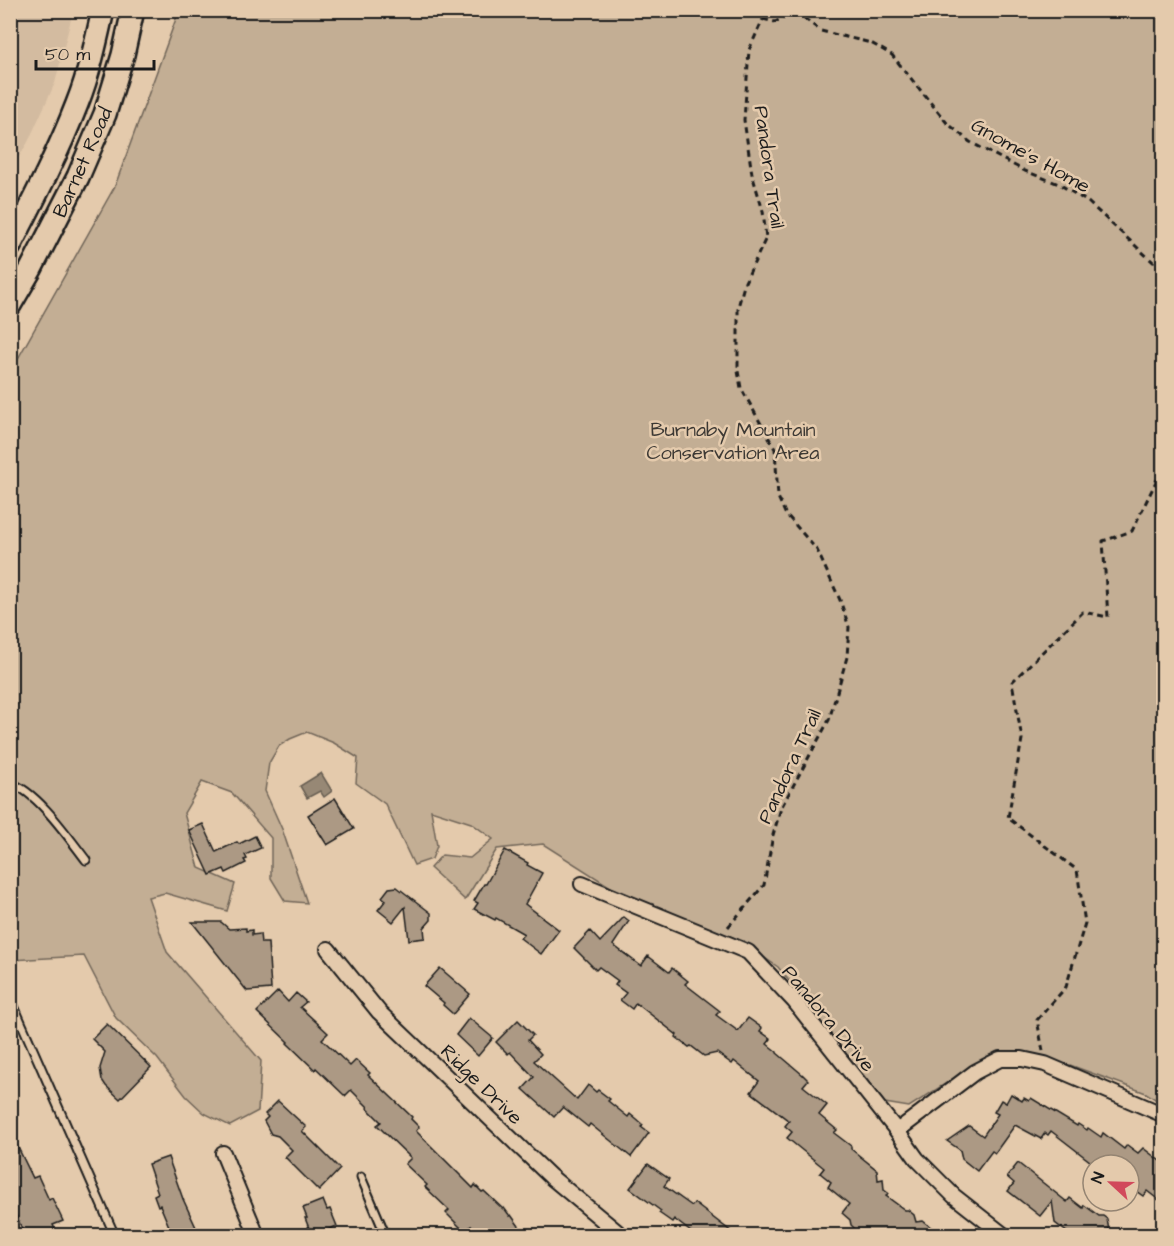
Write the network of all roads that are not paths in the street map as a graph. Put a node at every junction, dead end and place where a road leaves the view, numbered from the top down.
1 (103, 10) edge
2 (133, 10) edge
3 (10, 246) edge
4 (10, 305) edge
5 (10, 783) edge
6 (86, 860) dead end
7 (582, 884) dead end
8 (328, 949) dead end
9 (10, 997) edge
10 (1164, 1114) edge
11 (897, 1131) junction
12 (223, 1153) dead end
13 (361, 1177) dead end
14 (115, 1236) edge
15 (256, 1236) edge
16 (386, 1236) edge
17 (622, 1236) edge
18 (1005, 1236) edge

1 - 3 main road, Barnet Road
2 - 4 main road, Barnet Road
5 - 6 lane
7 - 11 street, Pandora Drive
8 - 17 street, Ridge Drive
9 - 14 lane
10 - 11 street
11 - 18 street, Pandora Drive
12 - 15 street
13 - 16 lane

